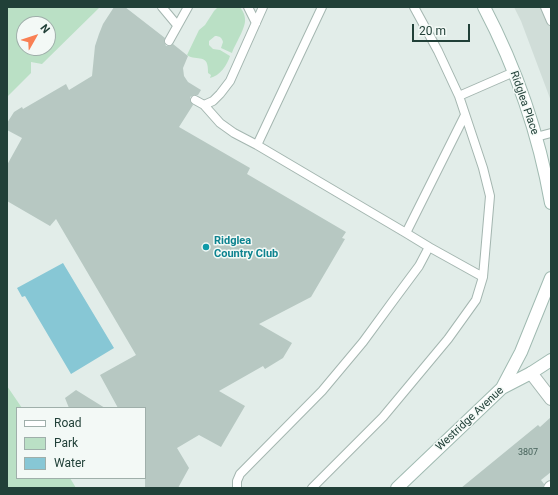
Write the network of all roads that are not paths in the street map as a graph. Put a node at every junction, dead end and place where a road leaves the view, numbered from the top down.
1 (162, 7) edge
2 (188, 7) edge
3 (248, 7) edge
4 (263, 7) edge
5 (322, 7) edge
6 (414, 7) edge
7 (484, 7) edge
8 (545, 7) edge
9 (551, 22) edge
10 (256, 23) junction
11 (177, 25) junction
12 (169, 41) dead end
13 (514, 72) junction
14 (459, 96) junction
15 (195, 100) dead end
16 (204, 105) junction
17 (465, 115) junction
18 (551, 133) edge
19 (536, 137) junction
20 (257, 145) junction
21 (551, 200) edge
22 (406, 233) junction
23 (429, 248) junction
24 (483, 277) junction
25 (551, 278) edge
26 (551, 360) edge
27 (531, 373) junction
28 (502, 388) junction
29 (551, 399) edge
30 (237, 488) edge
31 (312, 488) edge
32 (397, 488) edge

1 - 11 lane
2 - 11 lane
3 - 10 lane
4 - 10 lane
5 - 20 lane
6 - 14 lane
7 - 13 street, Ridglea Place
8 - 9 lane
10 - 16 lane
11 - 12 lane
13 - 14 lane
13 - 19 street, Ridglea Place
14 - 17 lane
15 - 16 lane
16 - 20 lane
17 - 22 lane
17 - 24 lane
18 - 19 lane
19 - 21 street, Ridglea Place
20 - 22 lane
22 - 23 lane
23 - 24 lane
23 - 30 lane
24 - 31 lane
25 - 28 street
26 - 27 street, Westridge Avenue
27 - 28 street, Westridge Avenue
27 - 29 street
28 - 32 street, Westridge Avenue

